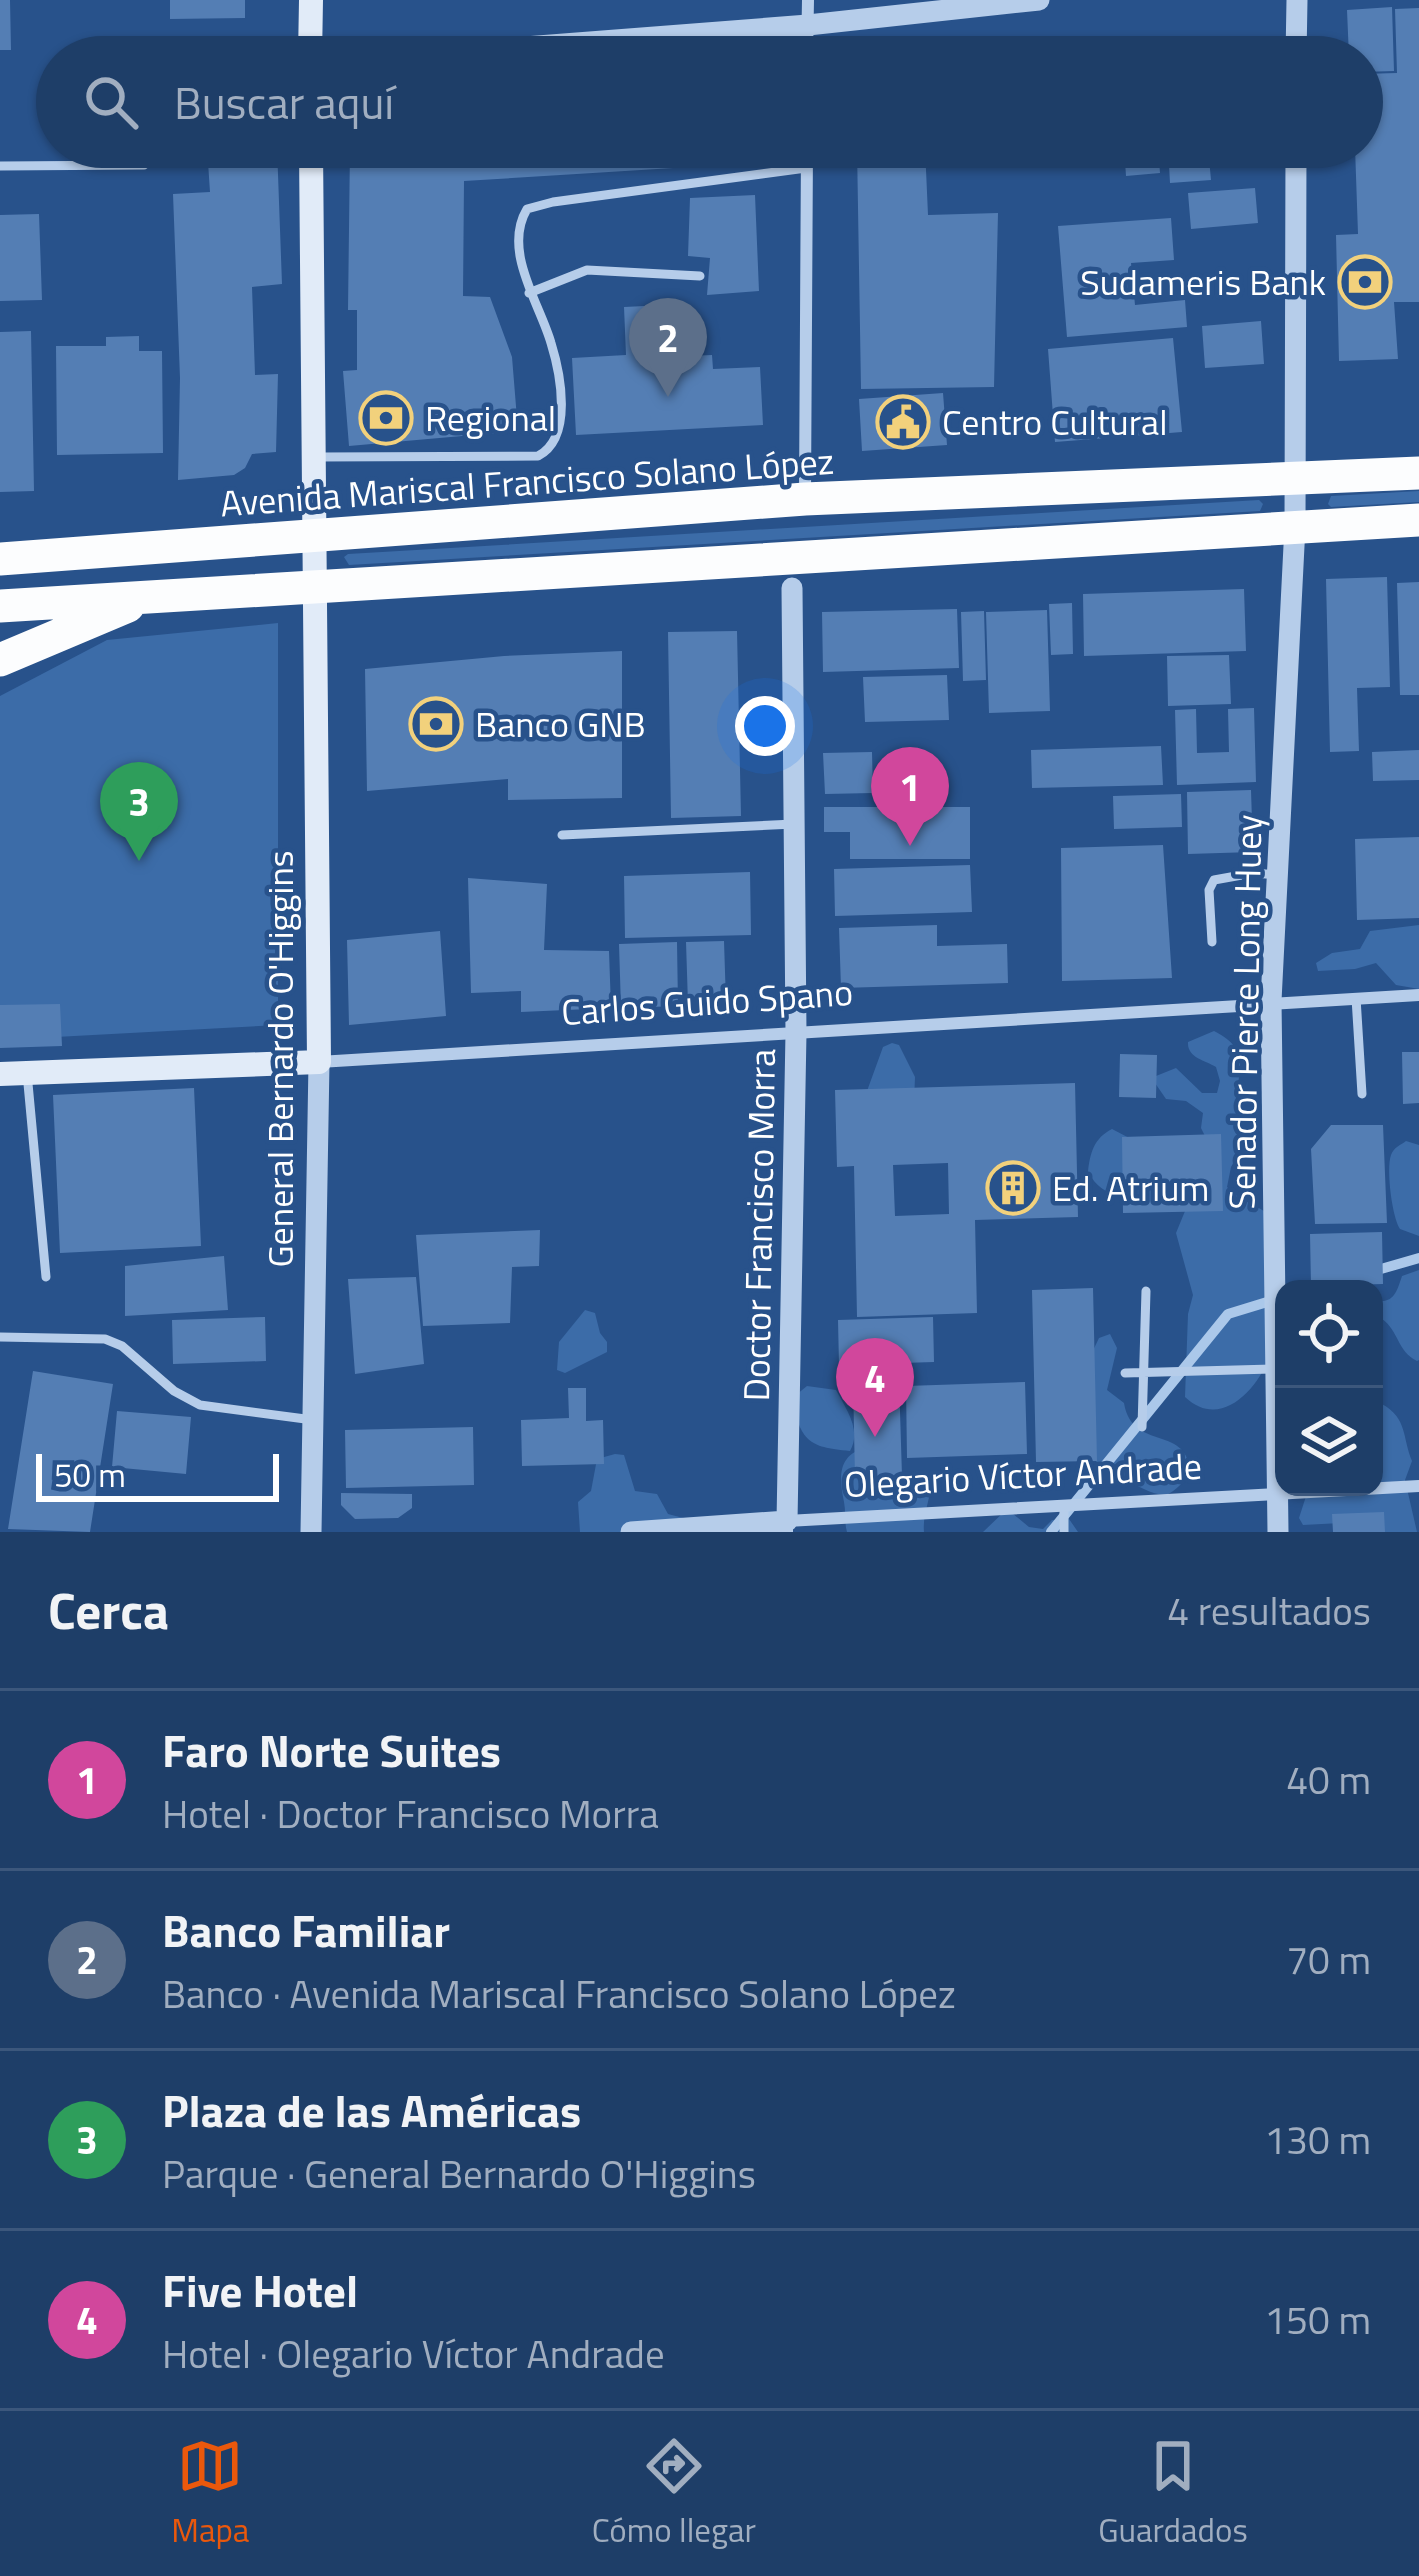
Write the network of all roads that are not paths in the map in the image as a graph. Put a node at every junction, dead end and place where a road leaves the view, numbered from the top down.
1 (311, 0) edge
2 (808, 0) edge
3 (1039, 0) edge
4 (1297, 0) edge
5 (808, 25) junction
6 (310, 36) edge
7 (667, 36) edge
8 (808, 36) edge
9 (1296, 36) edge
10 (0, 166) edge
11 (36, 166) edge
12 (310, 168) edge
13 (799, 168) edge
14 (806, 168) edge
15 (1296, 168) edge
16 (700, 276) dead end
17 (530, 293) junction
18 (312, 457) junction
19 (1419, 473) edge
20 (805, 499) junction
21 (1294, 500) junction
22 (1419, 520) edge
23 (313, 537) junction
24 (0, 560) edge
25 (792, 573) junction
26 (314, 585) junction
27 (151, 596) junction
28 (0, 607) edge
29 (0, 660) edge
30 (794, 824) junction
31 (562, 835) dead end
32 (1277, 875) junction
33 (1212, 942) dead end
34 (1419, 995) edge
35 (1355, 998) junction
36 (1271, 1001) junction
37 (796, 1033) junction
38 (319, 1062) junction
39 (27, 1073) junction
40 (0, 1074) edge
41 (1363, 1094) dead end
42 (46, 1277) dead end
43 (1146, 1291) dead end
44 (1275, 1295) edge
45 (0, 1337) edge
46 (1275, 1369) edge
47 (1144, 1372) junction
48 (1125, 1373) dead end
49 (313, 1420) junction
50 (1142, 1427) dead end
51 (1419, 1486) edge
52 (1383, 1488) edge
53 (1275, 1494) edge
54 (1278, 1496) edge
55 (1064, 1506) junction
56 (787, 1527) edge
57 (311, 1532) edge
58 (631, 1532) edge
59 (1064, 1532) edge
60 (1278, 1532) edge

1 - 6 main road
2 - 5 street
3 - 5 street
4 - 9 street
5 - 7 street
5 - 8 street
10 - 11 lane
12 - 18 main road, General Bernardo O'Higgins
13 - 17 lane
14 - 20 street
15 - 21 street, Senador Pierce Long Huey
16 - 17 lane
17 - 18 lane
18 - 23 main road, General Bernardo O'Higgins
19 - 21 highway, Avenida Mariscal Francisco Solano López
20 - 21 highway, Avenida Mariscal Francisco Solano López
20 - 23 highway, Avenida Mariscal Francisco Solano López
21 - 22 highway, Avenida Mariscal Francisco Solano López
21 - 25 highway, Avenida Mariscal Francisco Solano López
21 - 32 street, Senador Pierce Long Huey
23 - 24 highway, Avenida Mariscal Francisco Solano López
23 - 26 main road, General Bernardo O'Higgins
25 - 26 highway, Avenida Mariscal Francisco Solano López
25 - 30 street, Doctor Francisco Morra
26 - 27 highway, Avenida Mariscal Francisco Solano López
26 - 38 main road, General Bernardo O'Higgins
27 - 28 highway, Avenida Mariscal Francisco Solano López
27 - 29 highway
30 - 31 lane
30 - 37 street, Doctor Francisco Morra
32 - 33 lane
32 - 36 street, Senador Pierce Long Huey
34 - 35 street, Carlos Guido Spano
35 - 36 street, Carlos Guido Spano
35 - 41 lane
36 - 37 street, Carlos Guido Spano
36 - 44 street, Senador Pierce Long Huey
37 - 38 street, Carlos Guido Spano
37 - 56 street, Doctor Francisco Morra
38 - 39 main road, Carlos Guido Spano
38 - 49 street, General Bernardo O'Higgins
39 - 40 main road, Carlos Guido Spano
39 - 42 lane
43 - 47 lane
45 - 49 lane
46 - 47 lane
47 - 48 lane
47 - 50 lane
49 - 57 street, General Bernardo O'Higgins
51 - 52 street, Olegario Víctor Andrade
53 - 55 street, Olegario Víctor Andrade
54 - 60 street, Senador Pierce Long Huey
55 - 56 street, Olegario Víctor Andrade
55 - 59 lane
56 - 58 street, Olegario Víctor Andrade

